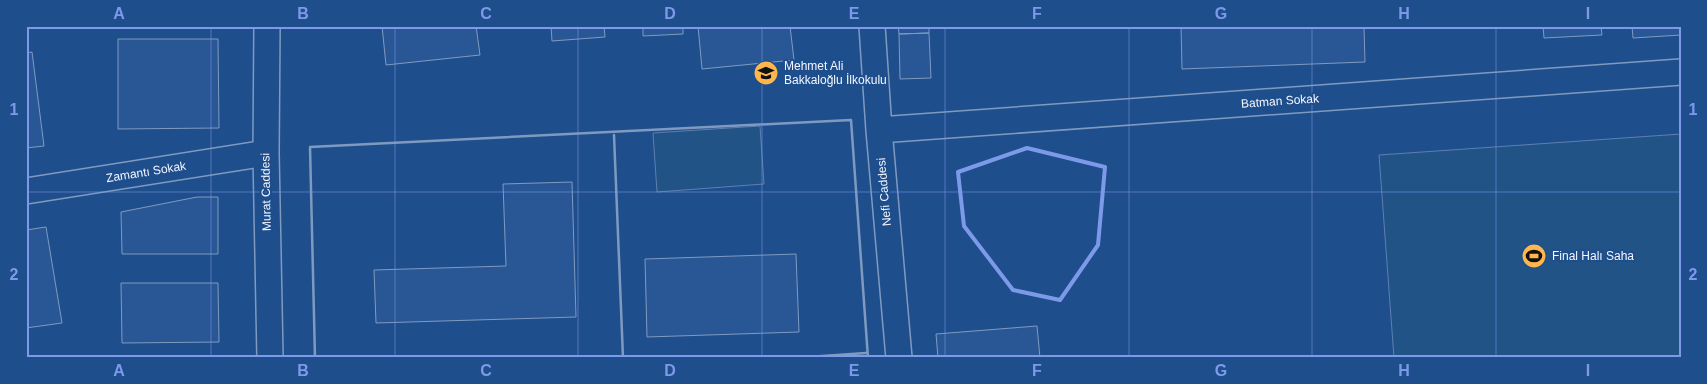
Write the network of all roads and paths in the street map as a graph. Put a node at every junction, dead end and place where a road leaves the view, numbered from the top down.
1 (267, 26) edge
2 (872, 26) edge
3 (1681, 72) edge
4 (878, 130) junction
5 (266, 153) junction
6 (26, 191) edge
7 (270, 358) edge
8 (899, 358) edge

1 - 5 street, Murat Caddesi
2 - 4 street, Nefi Caddesi
3 - 4 street, Batman Sokak
4 - 8 street, Nefi Caddesi
5 - 6 street, Zamantı Sokak
5 - 7 street, Murat Caddesi

